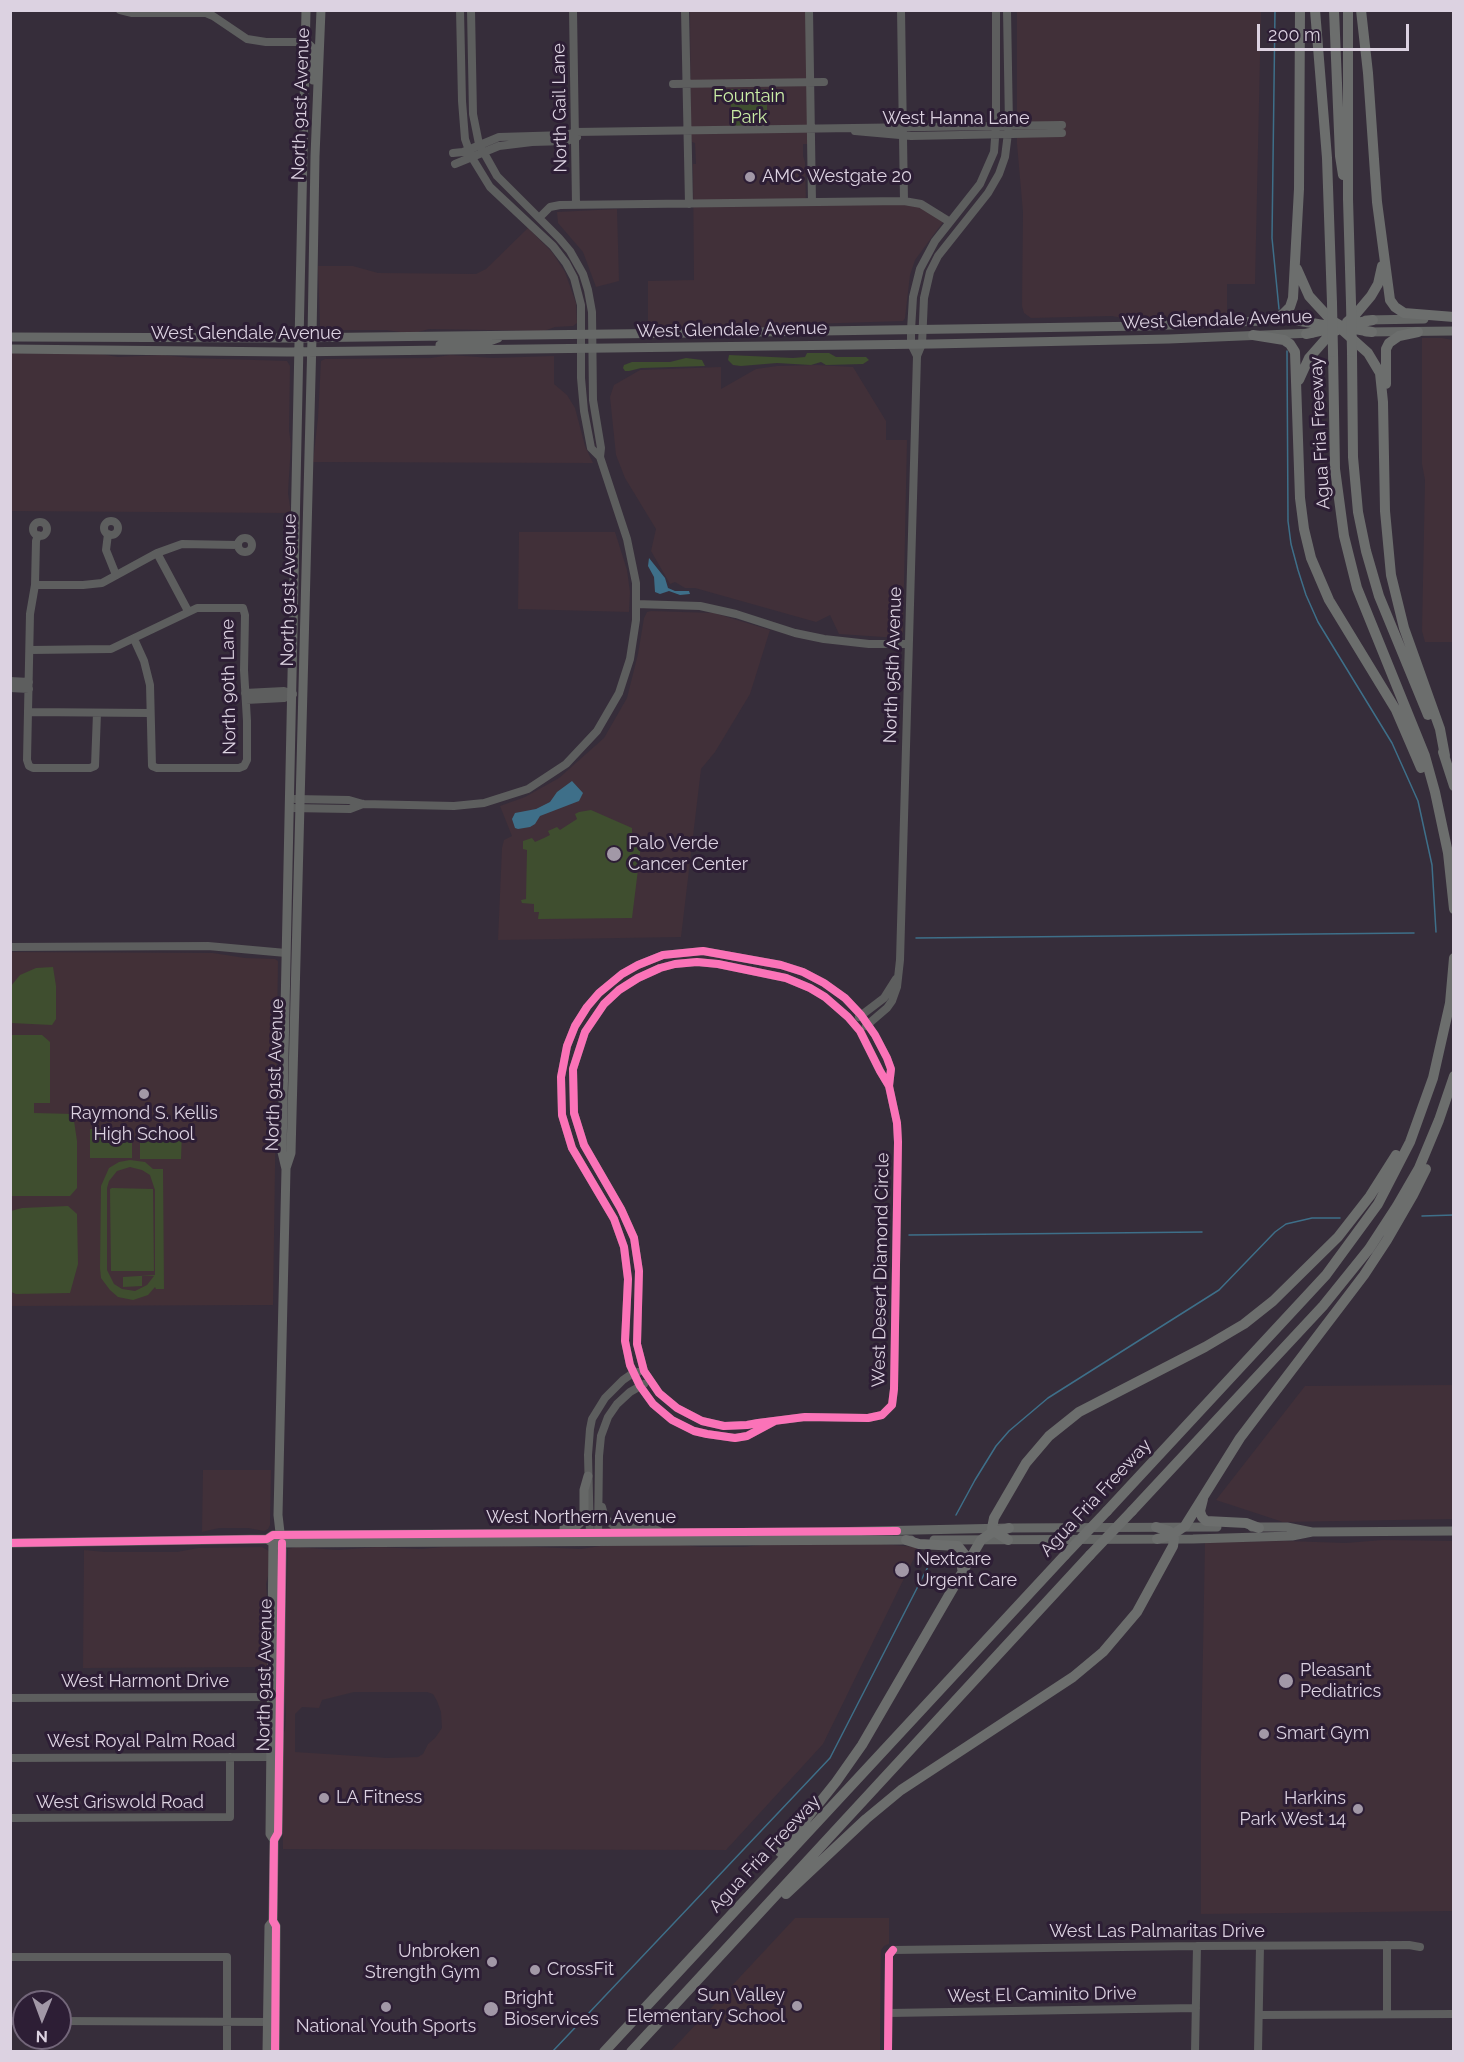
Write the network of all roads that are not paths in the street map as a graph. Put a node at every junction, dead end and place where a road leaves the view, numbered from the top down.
1 (120, 10) edge
2 (306, 10) edge
3 (321, 10) edge
4 (460, 10) edge
5 (471, 10) edge
6 (573, 10) edge
7 (685, 10) edge
8 (809, 10) edge
9 (901, 10) edge
10 (996, 10) edge
11 (1008, 10) edge
12 (1300, 10) edge
13 (1316, 10) edge
14 (1328, 10) edge
15 (1334, 10) edge
16 (1348, 10) edge
17 (1361, 10) edge
18 (306, 42) junction
19 (810, 82) junction
20 (824, 82) dead end
21 (673, 84) dead end
22 (687, 84) junction
23 (318, 100) junction
24 (996, 125) junction
25 (1009, 125) junction
26 (811, 129) junction
27 (903, 130) junction
28 (687, 132) junction
29 (575, 135) junction
30 (996, 135) junction
31 (1009, 135) junction
32 (480, 148) junction
33 (470, 152) junction
34 (453, 153) dead end
35 (455, 164) dead end
36 (1329, 189) junction
37 (1348, 199) junction
38 (904, 201) junction
39 (302, 202) junction
40 (812, 202) junction
41 (688, 204) junction
42 (576, 205) junction
43 (539, 218) junction
44 (950, 222) junction
45 (1382, 247) junction
46 (313, 254) junction
47 (1296, 266) junction
48 (1454, 318) edge
49 (1295, 320) joint
50 (1373, 320) joint
51 (1252, 321) junction
52 (1340, 327) junction
53 (911, 330) junction
54 (922, 330) junction
55 (1454, 331) edge
56 (1372, 332) joint
57 (1418, 332) junction
58 (1253, 334) junction
59 (1306, 334) joint
60 (587, 335) junction
61 (503, 336) junction
62 (10, 337) edge
63 (151, 338) junction
64 (197, 338) junction
65 (298, 338) junction
66 (312, 338) junction
67 (911, 344) junction
68 (922, 344) junction
69 (10, 348) edge
70 (580, 348) junction
71 (592, 348) junction
72 (101, 350) junction
73 (150, 350) junction
74 (440, 350) junction
75 (297, 352) junction
76 (312, 352) junction
77 (917, 356) junction
78 (1298, 394) junction
79 (1383, 402) junction
80 (600, 457) junction
81 (296, 499) junction
82 (307, 499) junction
83 (108, 534) dead end
84 (38, 535) dead end
85 (238, 545) dead end
86 (157, 553) junction
87 (116, 575) junction
88 (35, 585) junction
89 (636, 604) junction
90 (188, 611) junction
91 (134, 639) junction
92 (908, 644) junction
93 (30, 650) junction
94 (10, 681) edge
95 (29, 686) junction
96 (10, 688) edge
97 (293, 694) junction
98 (245, 696) junction
99 (28, 712) junction
100 (97, 712) junction
101 (150, 713) junction
102 (302, 726) junction
103 (1445, 756) junction
104 (1454, 786) edge
105 (295, 804) junction
106 (1444, 833) junction
107 (1454, 909) edge
108 (10, 947) edge
109 (286, 953) junction
110 (1454, 958) edge
111 (898, 975) junction
112 (295, 1006) junction
113 (861, 1015) junction
114 (852, 1022) junction
115 (869, 1024) junction
116 (860, 1031) junction
117 (1454, 1076) edge
118 (889, 1086) junction
119 (288, 1095) junction
120 (1454, 1099) edge
121 (1426, 1100) junction
122 (616, 1199) junction
123 (606, 1205) junction
124 (644, 1371) junction
125 (633, 1373) junction
126 (651, 1381) junction
127 (640, 1386) junction
128 (775, 1421) junction
129 (593, 1476) junction
130 (1204, 1496) junction
131 (1185, 1526) junction
132 (1156, 1527) junction
133 (1009, 1528) joint
134 (1259, 1528) junction
135 (993, 1530) junction
136 (847, 1531) junction
137 (1454, 1531) edge
138 (1312, 1532) junction
139 (663, 1533) junction
140 (529, 1534) junction
141 (755, 1536) junction
142 (276, 1537) junction
143 (1173, 1537) junction
144 (594, 1538) junction
145 (434, 1539) junction
146 (1157, 1539) joint
147 (811, 1540) junction
148 (906, 1540) junction
149 (981, 1540) junction
150 (1008, 1540) junction
151 (10, 1543) edge
152 (960, 1575) junction
153 (273, 1614) junction
154 (280, 1661) junction
155 (276, 1697) junction
156 (10, 1698) edge
157 (230, 1757) junction
158 (271, 1757) junction
159 (10, 1758) edge
160 (279, 1796) junction
161 (10, 1818) edge
162 (274, 1840) junction
163 (730, 1916) junction
164 (743, 1931) junction
165 (1387, 1945) junction
166 (1197, 1946) junction
167 (1260, 1946) junction
168 (1420, 1947) dead end
169 (10, 1957) edge
170 (1196, 2008) junction
171 (889, 2013) junction
172 (1388, 2014) junction
173 (1454, 2014) edge
174 (1259, 2015) junction
175 (72, 2021) edge
176 (227, 2022) junction
177 (271, 2022) junction
178 (227, 2052) edge
179 (267, 2052) edge
180 (275, 2052) edge
181 (604, 2052) edge
182 (631, 2052) edge
183 (888, 2052) edge
184 (1195, 2052) edge
185 (1258, 2052) edge

1 - 18 street
2 - 18 main road, North 91st Avenue
3 - 23 main road, North 91st Avenue
4 - 33 street
5 - 32 street
6 - 29 street, North Gail Lane
7 - 22 street
8 - 19 street
9 - 27 street
10 - 24 street, North 95th Avenue
11 - 25 street, North 95th Avenue
12 - 47 highway
13 - 36 highway, Agua Fria Freeway
14 - 36 highway
15 - 37 highway
16 - 37 highway, Agua Fria Freeway
17 - 45 highway
18 - 23 main road
18 - 39 main road, North 91st Avenue
19 - 20 street
19 - 22 street
19 - 26 street
21 - 22 street
22 - 28 street
23 - 46 main road, North 91st Avenue
24 - 25 street, West Hanna Lane
24 - 27 street, West Hanna Lane
24 - 30 street, North 95th Avenue
25 - 31 street, North 95th Avenue
25 - 31 street, West Hanna Lane
26 - 27 street, West Hanna Lane
26 - 28 street, West Hanna Lane
26 - 40 street
27 - 30 street, West Hanna Lane
27 - 38 street
28 - 29 street, West Hanna Lane
28 - 41 street
29 - 32 street, West Hanna Lane
29 - 42 street, North Gail Lane
30 - 31 street, West Hanna Lane
30 - 44 street, North 95th Avenue
31 - 54 street, North 95th Avenue
32 - 33 street, West Hanna Lane
32 - 43 street
33 - 34 street
33 - 35 street
33 - 60 street
36 - 106 highway, Agua Fria Freeway, bridge
37 - 103 highway, Agua Fria Freeway, bridge
38 - 40 street
38 - 44 street
39 - 46 main road
39 - 65 main road, North 91st Avenue
40 - 41 street
41 - 42 street
42 - 43 street
43 - 60 street
44 - 53 street, North 95th Avenue
45 - 48 highway
45 - 52 highway
46 - 66 main road, North 91st Avenue
47 - 51 highway
47 - 52 highway
48 - 50 main road
49 - 51 main road, West Glendale Avenue
49 - 52 highway
50 - 52 highway
51 - 54 main road, West Glendale Avenue
52 - 56 highway
52 - 59 highway
52 - 78 highway
52 - 79 highway
53 - 54 main road, West Glendale Avenue
53 - 60 main road, West Glendale Avenue
53 - 67 street, North 95th Avenue
54 - 68 street, North 95th Avenue
55 - 57 main road
56 - 57 main road
57 - 79 highway
58 - 59 main road, West Glendale Avenue
58 - 68 main road, West Glendale Avenue
58 - 78 highway
60 - 61 main road, West Glendale Avenue
60 - 70 street
60 - 71 street
61 - 66 main road, West Glendale Avenue
61 - 74 main road
62 - 63 main road, West Glendale Avenue
63 - 64 main road, West Glendale Avenue
63 - 72 main road
64 - 65 main road, West Glendale Avenue
64 - 73 main road
65 - 66 main road, West Glendale Avenue
65 - 75 main road, North 91st Avenue
66 - 76 main road, North 91st Avenue
67 - 68 main road, West Glendale Avenue
67 - 71 main road, West Glendale Avenue
67 - 77 street, North 95th Avenue
68 - 77 street, North 95th Avenue
69 - 72 main road, West Glendale Avenue
70 - 71 main road, West Glendale Avenue
70 - 74 main road, West Glendale Avenue
70 - 80 street
71 - 80 street
72 - 73 main road, West Glendale Avenue
73 - 75 main road, West Glendale Avenue
74 - 76 main road, West Glendale Avenue
75 - 76 main road, West Glendale Avenue
75 - 81 main road, North 91st Avenue
76 - 82 main road, North 91st Avenue
77 - 92 street, North 95th Avenue
78 - 106 highway
79 - 103 highway
80 - 89 street
81 - 82 main road
81 - 97 main road, North 91st Avenue
82 - 102 main road, North 91st Avenue
83 - 87 street
84 - 88 street
85 - 86 street
86 - 87 street
86 - 90 street
87 - 88 street
88 - 93 street
89 - 92 street
89 - 105 street
90 - 91 street
90 - 98 street, North 90th Lane
91 - 93 street
91 - 101 street
92 - 111 street, North 95th Avenue
93 - 95 street
94 - 95 street
95 - 96 street
95 - 99 street
97 - 98 street
97 - 102 main road
97 - 105 main road, North 91st Avenue
98 - 101 street, North 90th Lane
99 - 100 street
99 - 100 street
100 - 101 street
102 - 105 main road, North 91st Avenue
103 - 104 highway, Agua Fria Freeway
105 - 109 main road, North 91st Avenue
105 - 112 main road, North 91st Avenue
106 - 107 highway, Agua Fria Freeway
108 - 109 street
109 - 112 main road
109 - 119 main road, North 91st Avenue
110 - 121 highway, Agua Fria Freeway
111 - 113 street, North 95th Avenue
111 - 115 street, North 95th Avenue
112 - 119 main road, North 91st Avenue
113 - 114 street, North 95th Avenue
113 - 115 street, West Desert Diamond Circle
113 - 123 street, West Desert Diamond Circle
114 - 116 street, West Desert Diamond Circle
114 - 122 street, West Desert Diamond Circle
115 - 116 street, North 95th Avenue
115 - 118 street, West Desert Diamond Circle
116 - 118 street, West Desert Diamond Circle
117 - 164 highway, Agua Fria Freeway, bridge
118 - 128 street, West Desert Diamond Circle
119 - 142 main road, North 91st Avenue
120 - 130 highway
121 - 135 highway
121 - 163 highway, Agua Fria Freeway, bridge
122 - 123 street
122 - 124 street, West Desert Diamond Circle
123 - 125 street, West Desert Diamond Circle
124 - 125 street
124 - 126 street, West Desert Diamond Circle
125 - 127 street, West Desert Diamond Circle
125 - 129 street
126 - 127 street
126 - 128 street, West Desert Diamond Circle
127 - 128 street, West Desert Diamond Circle
127 - 129 street
129 - 139 street
129 - 140 main road
129 - 144 street
130 - 131 highway
130 - 134 highway
131 - 132 main road
131 - 134 main road
131 - 143 highway
132 - 133 main road
132 - 143 highway
133 - 135 highway
134 - 138 main road
135 - 136 main road, West Northern Avenue
135 - 149 highway
135 - 150 highway
136 - 141 main road, West Northern Avenue
136 - 147 main road
137 - 138 main road
138 - 143 main road
139 - 141 main road, West Northern Avenue
139 - 144 main road, West Northern Avenue
140 - 144 main road, West Northern Avenue
140 - 145 main road, West Northern Avenue
141 - 144 main road, West Northern Avenue
141 - 147 main road, West Northern Avenue
142 - 145 main road, West Northern Avenue
142 - 151 main road, West Northern Avenue
142 - 153 main road, North 91st Avenue
142 - 154 main road, North 91st Avenue
143 - 146 highway
143 - 164 highway
144 - 145 main road, West Northern Avenue
146 - 150 main road, West Northern Avenue
147 - 148 main road, West Northern Avenue
148 - 149 main road, West Northern Avenue
148 - 152 highway
149 - 150 main road, West Northern Avenue
149 - 152 highway
152 - 163 highway
153 - 154 main road
153 - 155 main road, North 91st Avenue
154 - 155 main road, North 91st Avenue
155 - 156 street, West Harmont Drive
155 - 158 main road, North 91st Avenue
155 - 160 main road, North 91st Avenue
157 - 158 street, West Royal Palm Road
157 - 159 street, West Royal Palm Road
157 - 161 street, West Griswold Road
158 - 160 main road
158 - 162 main road, North 91st Avenue
160 - 162 main road, North 91st Avenue
162 - 177 main road, North 91st Avenue
163 - 181 highway, Agua Fria Freeway
164 - 182 highway, Agua Fria Freeway
165 - 167 street, West Las Palmaritas Drive
165 - 168 street, West Las Palmaritas Drive
165 - 172 street
166 - 167 street, West Las Palmaritas Drive
166 - 170 street
166 - 171 street, West Las Palmaritas Drive
167 - 174 street
169 - 176 street
170 - 171 street, West El Caminito Drive
170 - 184 street
171 - 183 street
172 - 173 street
172 - 174 street
174 - 185 street
175 - 176 street
176 - 177 street
176 - 178 street
177 - 179 main road, North 91st Avenue
177 - 180 main road, North 91st Avenue

